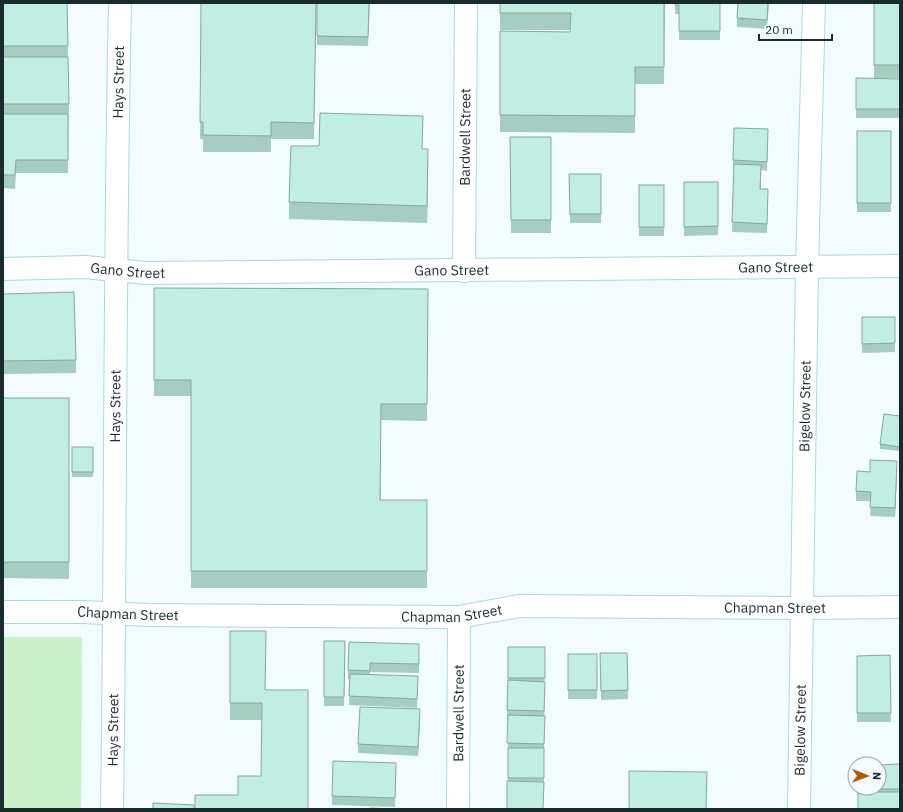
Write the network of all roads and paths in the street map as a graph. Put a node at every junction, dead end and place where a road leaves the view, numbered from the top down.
1 (120, 3) edge
2 (466, 3) edge
3 (814, 3) edge
4 (900, 266) edge
5 (807, 268) junction
6 (3, 269) edge
7 (115, 270) junction
8 (464, 271) junction
9 (900, 607) edge
10 (803, 608) junction
11 (3, 612) edge
12 (115, 615) junction
13 (459, 617) junction
14 (112, 809) edge
15 (458, 809) edge
16 (799, 809) edge

1 - 7 street, Hays Street
2 - 8 street, Bardwell Street
3 - 5 street, Bigelow Street
4 - 5 street, Gano Street
5 - 8 street, Gano Street
5 - 10 street, Bigelow Street
6 - 7 street, Gano Street
7 - 8 street, Gano Street
7 - 12 street, Hays Street
9 - 10 street, Chapman Street
10 - 13 street, Chapman Street
10 - 16 street, Bigelow Street
11 - 12 street, Chapman Street
12 - 13 street, Chapman Street
12 - 14 street, Hays Street
13 - 15 street, Bardwell Street

